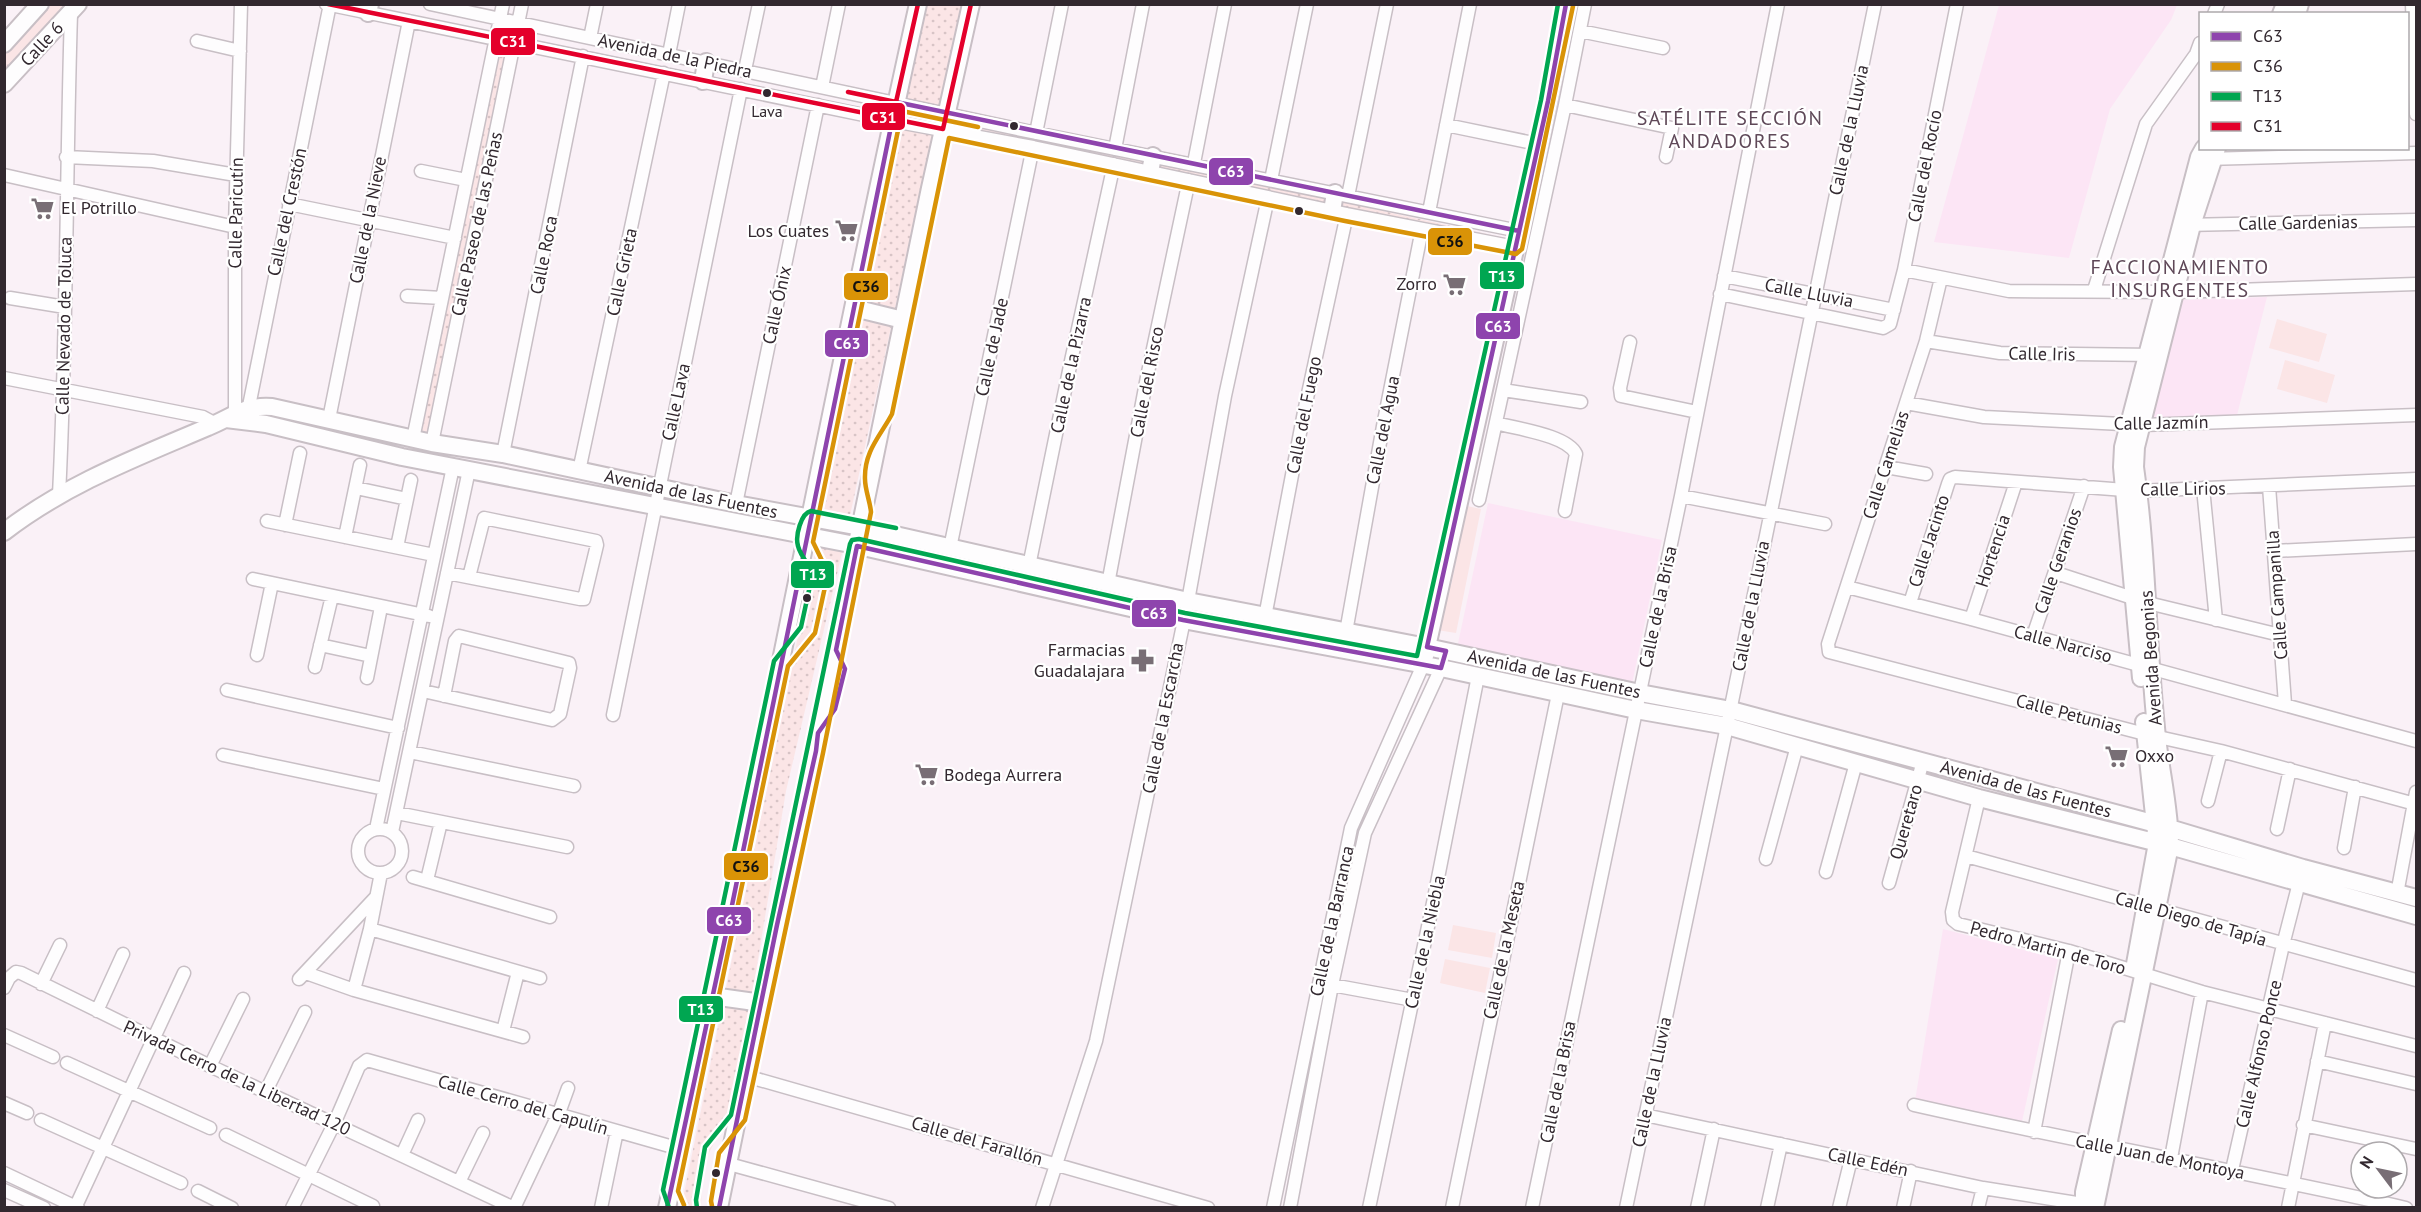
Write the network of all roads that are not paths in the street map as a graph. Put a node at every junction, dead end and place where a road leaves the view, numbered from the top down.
1 (40, 4) edge
2 (242, 4) edge
3 (430, 4) edge
4 (503, 4) edge
5 (522, 4) edge
6 (597, 4) edge
7 (679, 4) edge
8 (759, 4) edge
9 (839, 4) edge
10 (918, 4) edge
11 (971, 4) edge
12 (1062, 4) edge
13 (1143, 4) edge
14 (1225, 4) edge
15 (1307, 4) edge
16 (1388, 4) edge
17 (1470, 4) edge
18 (1566, 4) edge
19 (1585, 4) edge
20 (1778, 4) edge
21 (1875, 4) edge
22 (1957, 4) edge
23 (2412, 4) edge
24 (328, 5) edge
25 (74, 9) edge
26 (369, 9) edge
27 (500, 19) junction
28 (409, 21) junction
29 (518, 22) junction
30 (2410, 25) edge
31 (1580, 31) junction
32 (496, 38) junction
33 (590, 38) junction
34 (197, 41) dead end
35 (514, 42) junction
36 (4, 44) edge
37 (1663, 48) dead end
38 (240, 51) junction
39 (2199, 52) edge
40 (669, 54) junction
41 (583, 56) junction
42 (706, 62) junction
43 (745, 70) junction
44 (664, 73) junction
45 (703, 81) junction
46 (4, 84) edge
47 (822, 87) junction
48 (741, 89) junction
49 (2411, 89) edge
50 (897, 102) junction
51 (818, 105) junction
52 (1565, 105) junction
53 (947, 112) junction
54 (2416, 114) edge
55 (893, 121) junction
56 (1446, 125) junction
57 (943, 129) junction
58 (1036, 133) junction
59 (1538, 144) junction
60 (1033, 147) junction
61 (1115, 149) junction
62 (2416, 153) edge
63 (2208, 154) edge
64 (66, 157) junction
65 (1666, 157) dead end
66 (1194, 163) junction
67 (1114, 164) junction
68 (1151, 164) junction
69 (421, 171) dead end
70 (4, 175) edge
71 (236, 175) junction
72 (466, 180) junction
73 (1189, 180) junction
74 (1271, 180) junction
75 (66, 189) junction
76 (1342, 194) junction
77 (1268, 198) junction
78 (289, 204) junction
79 (1429, 212) junction
80 (1339, 213) junction
81 (367, 220) junction
82 (2416, 220) edge
83 (2186, 225) junction
84 (235, 227) junction
85 (1422, 229) junction
86 (454, 238) junction
87 (1517, 239) junction
88 (1904, 270) junction
89 (1724, 276) junction
90 (1941, 278) junction
91 (2416, 284) edge
92 (2094, 290) junction
93 (2170, 291) junction
94 (1720, 294) junction
95 (1816, 294) junction
96 (406, 296) dead end
97 (10, 298) dead end
98 (442, 298) junction
99 (65, 306) junction
100 (854, 308) junction
101 (1894, 310) junction
102 (1811, 313) junction
103 (903, 320) junction
104 (1888, 327) joint
105 (1926, 341) junction
106 (1630, 342) dead end
107 (2153, 355) junction
108 (4, 378) edge
109 (64, 390) junction
110 (1503, 390) junction
111 (1581, 402) dead end
112 (1906, 403) junction
113 (1697, 412) junction
114 (2416, 415) edge
115 (234, 417) junction
116 (329, 419) junction
117 (1496, 423) junction
118 (2135, 424) junction
119 (413, 439) junction
120 (432, 443) junction
121 (300, 453) dead end
122 (503, 454) junction
123 (360, 465) dead end
124 (1886, 467) junction
125 (461, 469) junction
126 (579, 471) junction
127 (1926, 474) dead end
128 (1950, 479) joint
129 (2416, 479) edge
130 (411, 480) dead end
131 (2016, 482) junction
132 (2084, 486) junction
133 (2269, 486) junction
134 (356, 488) junction
135 (659, 488) junction
136 (2203, 489) junction
137 (2131, 490) junction
138 (59, 495) junction
139 (1681, 495) junction
140 (407, 499) junction
141 (1479, 500) dead end
142 (736, 504) junction
143 (654, 505) junction
144 (1565, 511) dead end
145 (1770, 512) junction
146 (810, 518) junction
147 (267, 521) dead end
148 (1826, 524) dead end
149 (285, 525) junction
150 (860, 527) junction
151 (4, 532) edge
152 (806, 536) junction
153 (345, 537) junction
154 (926, 542) junction
155 (2416, 544) edge
156 (857, 546) junction
157 (397, 547) junction
158 (950, 548) junction
159 (2274, 551) junction
160 (434, 555) junction
161 (899, 556) junction
162 (1029, 566) junction
163 (447, 573) junction
164 (2056, 573) junction
165 (469, 577) junction
166 (253, 579) dead end
167 (272, 583) junction
168 (1108, 584) junction
169 (1847, 587) junction
170 (332, 596) junction
171 (1188, 601) junction
172 (2141, 601) junction
173 (1910, 603) junction
174 (381, 607) junction
175 (422, 615) junction
176 (436, 617) junction
177 (1265, 617) junction
178 (1971, 619) junction
179 (1183, 620) junction
180 (2216, 620) junction
181 (1346, 632) junction
182 (2280, 635) junction
183 (2033, 636) junction
184 (320, 645) junction
185 (1427, 647) junction
186 (1446, 651) junction
187 (1829, 652) joint
188 (257, 655) dead end
189 (371, 656) junction
190 (1424, 665) junction
191 (315, 667) dead end
192 (2146, 667) junction
193 (1441, 668) junction
194 (1478, 676) junction
195 (367, 678) dead end
196 (227, 690) dead end
197 (423, 691) junction
198 (1640, 693) junction
199 (1558, 694) junction
200 (444, 696) junction
201 (2285, 704) junction
202 (1636, 710) junction
203 (613, 715) dead end
204 (1729, 718) junction
205 (398, 728) junction
206 (2151, 735) junction
207 (2416, 741) edge
208 (1797, 746) junction
209 (2221, 751) junction
210 (410, 752) junction
211 (223, 755) dead end
212 (1923, 761) junction
213 (1856, 763) junction
214 (2290, 770) junction
215 (1918, 780) junction
216 (574, 786) dead end
217 (2355, 787) junction
218 (384, 789) junction
219 (1979, 798) junction
220 (2416, 798) edge
221 (2208, 801) dead end
222 (398, 813) junction
223 (441, 822) junction
224 (2163, 826) junction
225 (376, 829) junction
226 (2277, 829) dead end
227 (392, 832) junction
228 (2164, 845) junction
229 (567, 848) dead end
230 (2344, 848) dead end
231 (1966, 856) junction
232 (1766, 859) dead end
233 (1826, 872) dead end
234 (381, 873) junction
235 (2301, 876) junction
236 (413, 877) dead end
237 (427, 880) junction
238 (1889, 882) dead end
239 (2397, 894) junction
240 (376, 897) junction
241 (2416, 898) edge
242 (2151, 907) junction
243 (2416, 916) edge
244 (550, 917) dead end
245 (370, 929) junction
246 (60, 945) dead end
247 (2283, 945) junction
248 (2069, 951) junction
249 (123, 954) dead end
250 (518, 972) junction
251 (184, 973) dead end
252 (2138, 973) junction
253 (540, 978) dead end
254 (2416, 980) edge
255 (41, 984) junction
256 (1332, 986) junction
257 (4, 988) edge
258 (354, 990) junction
259 (2202, 992) junction
260 (712, 996) junction
261 (243, 999) dead end
262 (1413, 1000) junction
263 (762, 1003) junction
264 (2270, 1009) junction
265 (97, 1011) junction
266 (305, 1012) dead end
267 (2325, 1023) junction
268 (503, 1031) junction
269 (4, 1035) edge
270 (522, 1036) dead end
271 (153, 1038) junction
272 (2416, 1046) edge
273 (53, 1056) dead end
274 (2317, 1061) junction
275 (67, 1063) dead end
276 (210, 1066) junction
277 (746, 1076) junction
278 (2416, 1084) edge
279 (568, 1088) dead end
280 (129, 1090) junction
281 (266, 1091) junction
282 (4, 1102) edge
283 (1914, 1105) dead end
284 (27, 1113) dead end
285 (559, 1113) junction
286 (1645, 1115) junction
287 (41, 1120) dead end
288 (418, 1120) dead end
289 (334, 1124) junction
290 (2303, 1125) junction
291 (210, 1128) dead end
292 (1714, 1130) junction
293 (617, 1131) junction
294 (2034, 1132) junction
295 (483, 1133) dead end
296 (226, 1135) dead end
297 (1781, 1144) junction
298 (2102, 1146) junction
299 (102, 1149) junction
300 (680, 1149) junction
301 (2416, 1149) edge
302 (402, 1155) junction
303 (2171, 1158) junction
304 (1851, 1159) junction
305 (1056, 1163) junction
306 (729, 1164) junction
307 (2232, 1170) junction
308 (1911, 1171) junction
309 (4, 1173) edge
310 (308, 1175) junction
311 (459, 1182) junction
312 (2292, 1182) junction
313 (181, 1183) dead end
314 (1983, 1188) junction
315 (4, 1190) edge
316 (198, 1191) dead end
317 (373, 1206) dead end
318 (76, 1207) edge
319 (2088, 1207) edge
320 (44, 1208) edge
321 (232, 1208) edge
322 (292, 1208) edge
323 (514, 1208) edge
324 (601, 1208) edge
325 (666, 1208) edge
326 (719, 1208) edge
327 (889, 1208) edge
328 (1042, 1208) edge
329 (1208, 1208) edge
330 (1273, 1208) edge
331 (1290, 1208) edge
332 (1369, 1208) edge
333 (1452, 1208) edge
334 (1532, 1208) edge
335 (1626, 1208) edge
336 (1697, 1208) edge
337 (1767, 1208) edge
338 (1839, 1208) edge
339 (1903, 1208) edge
340 (1978, 1208) edge
341 (2288, 1208) edge
342 (2406, 1208) edge

1 - 36 main road, Calle 6
2 - 38 street, Calle Paricutín
3 - 27 street, Avenida de la Piedra
4 - 27 street, Calle Paseo de las Peñas
5 - 29 street, Calle Paseo de las Peñas
6 - 33 street
7 - 40 street
8 - 43 street
9 - 47 street
10 - 50 main road
11 - 53 main road
12 - 58 street
13 - 61 street
14 - 66 street
15 - 74 street
16 - 76 street
17 - 56 street
18 - 59 main road
19 - 31 street
20 - 89 street, Calle de la Brisa
21 - 95 street, Calle de la Lluvia
22 - 88 street, Calle del Rocío
23 - 30 street
24 - 26 street, Avenida de la Piedra
24 - 78 street, Calle del Crestón
25 - 46 main road, Calle 6
25 - 64 street, Calle Nevado de Toluca
26 - 28 street, Avenida de la Piedra
27 - 29 street, Avenida de la Piedra
27 - 32 street, Calle Paseo de las Peñas
28 - 32 street, Avenida de la Piedra
28 - 81 street, Calle de la Nieve
29 - 33 street, Avenida de la Piedra
29 - 35 street, Calle Paseo de las Peñas
30 - 49 street
31 - 37 street
31 - 52 street
32 - 35 street, Avenida de la Piedra
32 - 72 street, Calle Paseo de las Peñas
33 - 40 street, Avenida de la Piedra
34 - 38 street
35 - 41 street, Avenida de la Piedra
35 - 120 street, Calle Paseo de las Peñas
38 - 71 street, Calle Paricutín
39 - 92 street
40 - 42 street, Avenida de la Piedra
41 - 44 street, Avenida de la Piedra
41 - 122 street, Calle Roca
42 - 43 street, Avenida de la Piedra
42 - 45 main road
43 - 47 street, Avenida de la Piedra
44 - 45 street, Avenida de la Piedra
44 - 126 street, Calle Grieta
45 - 48 street, Avenida de la Piedra
47 - 50 street, Avenida de la Piedra
48 - 51 street, Avenida de la Piedra
48 - 135 street, Calle Lava
49 - 54 street
50 - 53 street, Avenida de la Piedra
50 - 55 main road
51 - 55 street, Avenida de la Piedra
51 - 142 street, Calle Ónix
52 - 65 street
52 - 110 street
53 - 57 main road
53 - 58 street, Avenida de la Piedra
55 - 57 street, Avenida de la Piedra
55 - 100 main road
56 - 59 street
56 - 79 street
57 - 60 street, Avenida de la Piedra
57 - 103 main road
58 - 61 street, Avenida de la Piedra
59 - 87 main road
60 - 67 street, Avenida de la Piedra
60 - 158 street, Calle de Jade
61 - 68 street, Avenida de la Piedra
62 - 63 street
63 - 83 main road, Avenida Begonias
64 - 71 street
64 - 75 street, Calle Nevado de Toluca
66 - 68 street, Avenida de la Piedra
66 - 74 street, Avenida de la Piedra
67 - 68 street, Avenida de la Piedra
67 - 162 street, Calle de la Pizarra
68 - 73 street, Avenida de la Piedra
69 - 72 street
70 - 75 street
71 - 84 street, Calle Paricutín
72 - 86 street, Calle Paseo de las Peñas
73 - 77 street, Avenida de la Piedra
73 - 168 street, Calle del Risco
74 - 76 street, Avenida de la Piedra
75 - 84 street
75 - 99 street, Calle Nevado de Toluca
76 - 79 street, Avenida de la Piedra
76 - 80 main road
77 - 80 street, Avenida de la Piedra
77 - 171 street, Calle de la Escarcha
78 - 81 street
78 - 115 street, Calle del Crestón
79 - 87 street, Avenida de la Piedra
80 - 85 street, Avenida de la Piedra
80 - 177 street, Calle del Fuego
81 - 86 street
81 - 116 street, Calle de la Nieve
82 - 83 street, Calle Gardenias
83 - 93 main road, Avenida Begonias
84 - 115 street, Calle Paricutín
85 - 87 street, Avenida de la Piedra
85 - 181 street, Calle del Agua
86 - 98 street, Calle Paseo de las Peñas
87 - 185 main road
88 - 90 street
88 - 101 street, Calle del Rocío
89 - 94 street, Calle de la Brisa
89 - 95 street, Calle Lluvia
90 - 92 street
90 - 105 street, Calle Camelias
91 - 93 street
92 - 93 street
93 - 107 main road, Avenida Begonias
94 - 102 street, Calle Lluvia
94 - 113 street, Calle de la Brisa
95 - 101 street, Calle Lluvia
95 - 102 street, Calle de la Lluvia
96 - 98 street
97 - 99 street
98 - 119 street, Calle Paseo de las Peñas
99 - 109 street, Calle Nevado de Toluca
100 - 103 main road
100 - 146 main road
101 - 104 street, Calle del Rocío
102 - 104 street, Calle Lluvia
102 - 145 street, Calle de la Lluvia
103 - 150 main road
105 - 107 street, Calle Iris
105 - 112 street, Calle Camelias
106 - 113 street
107 - 118 main road, Avenida Begonias
108 - 109 street
109 - 115 street
109 - 138 street, Calle Nevado de Toluca
110 - 111 street
110 - 117 street
112 - 118 street, Calle Jazmín
112 - 124 street, Calle Camelias
113 - 139 street, Calle de la Brisa
114 - 118 street, Calle Jazmín
115 - 116 main road, Avenida de las Fuentes
115 - 125 main road, Avenida de las Fuentes
115 - 138 main road, Avenida de las Fuentes
116 - 119 main road, Avenida de las Fuentes
117 - 141 street
117 - 144 street
118 - 137 main road, Avenida Begonias
119 - 120 main road, Avenida de las Fuentes
120 - 122 main road, Avenida de las Fuentes
121 - 149 street
122 - 126 main road, Avenida de las Fuentes
123 - 134 street
124 - 127 street
124 - 169 street, Calle Camelias
125 - 143 main road, Avenida de las Fuentes
125 - 160 street
125 - 163 street
126 - 135 main road, Avenida de las Fuentes
128 - 131 street, Calle Lirios
128 - 173 street, Calle Jacinto
129 - 133 street, Calle Lirios
130 - 140 street
131 - 132 street, Calle Lirios
131 - 178 street, Hortencia
132 - 137 street, Calle Lirios
132 - 164 street, Calle Geranios
133 - 136 street, Calle Lirios
133 - 159 street, Calle Campanilla
134 - 140 street
134 - 153 street
135 - 142 main road, Avenida de las Fuentes
135 - 143 street, Calle Lava
136 - 137 street, Calle Lirios
136 - 180 street
137 - 172 main road, Avenida Begonias
138 - 151 main road, Avenida de las Fuentes
139 - 145 street
139 - 198 street, Calle de la Brisa
140 - 157 street
142 - 146 main road, Avenida de las Fuentes
143 - 152 main road, Avenida de las Fuentes
143 - 203 street, Calle Lava
145 - 148 street
145 - 204 street, Calle de la Lluvia
146 - 150 main road, Avenida de las Fuentes
146 - 152 main road
147 - 149 street
149 - 153 street
150 - 154 main road, Avenida de las Fuentes
150 - 156 main road
152 - 156 main road, Avenida de las Fuentes
152 - 260 main road
153 - 157 street
154 - 158 main road, Avenida de las Fuentes
154 - 161 main road
155 - 159 street
156 - 161 main road, Avenida de las Fuentes
156 - 263 main road
157 - 160 street
158 - 162 main road, Avenida de las Fuentes
159 - 182 street, Calle Campanilla
160 - 175 street
161 - 179 main road, Avenida de las Fuentes
162 - 168 main road, Avenida de las Fuentes
163 - 165 street
163 - 176 street
164 - 172 street
164 - 183 street, Calle Geranios
165 - 165 street
166 - 167 street
167 - 170 street
167 - 188 street
168 - 171 main road, Avenida de las Fuentes
169 - 173 street, Calle Narciso
169 - 187 street, Calle Camelias
170 - 174 street
170 - 184 street
171 - 177 main road, Avenida de las Fuentes
171 - 179 street, Calle de la Escarcha
172 - 180 street
172 - 192 main road, Avenida Begonias
173 - 178 street, Calle Narciso
174 - 175 street
174 - 189 street
175 - 176 street
175 - 205 street
176 - 197 street
177 - 181 main road, Avenida de las Fuentes
178 - 183 street, Calle Narciso
179 - 190 main road, Avenida de las Fuentes
179 - 305 street, Calle de la Escarcha
180 - 182 street
181 - 185 main road, Avenida de las Fuentes
182 - 201 street, Calle Campanilla
183 - 192 street, Calle Narciso
184 - 189 street
184 - 191 street
185 - 186 main road, Avenida de las Fuentes
185 - 190 main road, Calle de la Barranca
186 - 193 main road, Calle de la Barranca
186 - 198 main road, Avenida de las Fuentes
187 - 206 street, Calle Petunias
189 - 195 street
190 - 193 main road, Avenida de las Fuentes
190 - 330 street, Calle de la Barranca
192 - 201 street, Calle Narciso
192 - 206 main road, Avenida Begonias
193 - 194 main road, Avenida de las Fuentes
193 - 256 street, Calle de la Barranca
194 - 199 main road, Avenida de las Fuentes
194 - 262 street, Calle de la Niebla
196 - 205 street
197 - 200 street
197 - 210 street
198 - 202 street, Calle de la Brisa
198 - 204 main road, Avenida de las Fuentes
199 - 202 main road, Avenida de las Fuentes
199 - 333 street, Calle de la Meseta
200 - 200 street
201 - 207 street, Calle Narciso
202 - 204 main road, Avenida de las Fuentes
202 - 334 street, Calle de la Brisa
204 - 208 main road, Avenida de las Fuentes
204 - 212 main road, Avenida de las Fuentes
204 - 286 street, Calle de la Lluvia
205 - 218 street
206 - 209 street, Calle Petunias
206 - 224 main road, Avenida Begonias
208 - 213 main road, Avenida de las Fuentes
208 - 232 street
209 - 214 street, Calle Petunias
209 - 221 street
210 - 216 street
210 - 222 street
211 - 218 street
212 - 215 street, Queretaro
212 - 224 main road, Avenida de las Fuentes
213 - 215 main road, Avenida de las Fuentes
213 - 233 street
214 - 217 street, Calle Petunias
214 - 226 street
215 - 219 main road, Avenida de las Fuentes
215 - 238 street, Queretaro
217 - 220 street, Calle Petunias
217 - 230 street
218 - 225 street
219 - 228 main road, Avenida de las Fuentes
219 - 231 street
220 - 239 street
222 - 223 street
222 - 227 street
223 - 229 street
223 - 237 street
224 - 228 main road, Avenida Begonias
224 - 235 main road, Avenida de las Fuentes
225 - 227 street
225 - 234 street
227 - 234 street
228 - 235 main road, Avenida de las Fuentes
228 - 242 main road, Avenida Begonias
231 - 242 street, Calle Diego de Tapía
231 - 248 street, Pedro Martin de Toro
234 - 240 street
235 - 239 main road, Avenida de las Fuentes
235 - 243 main road, Avenida de las Fuentes
235 - 247 street, Calle Alfonso Ponce
236 - 237 street
237 - 244 street
239 - 241 main road, Avenida de las Fuentes
240 - 245 street
240 - 258 street
242 - 247 street, Calle Diego de Tapía
242 - 252 main road, Avenida Begonias
245 - 250 street
245 - 258 street
246 - 255 street
247 - 254 street, Calle Diego de Tapía
247 - 264 street, Calle Alfonso Ponce
248 - 252 street, Pedro Martin de Toro
248 - 294 street
249 - 265 street
250 - 253 street
250 - 268 street
251 - 271 street
252 - 259 street, Pedro Martin de Toro
252 - 298 main road, Avenida Begonias
255 - 257 street, Privada Cerro de la Libertad 120
255 - 265 street, Privada Cerro de la Libertad 120
256 - 262 street
256 - 331 street, Calle de la Barranca
258 - 268 street
259 - 264 street, Pedro Martin de Toro
259 - 303 street
260 - 263 main road
260 - 300 main road
261 - 276 street
262 - 332 street, Calle de la Niebla
263 - 277 main road
264 - 267 street, Pedro Martin de Toro
264 - 307 street, Calle Alfonso Ponce
265 - 271 street, Privada Cerro de la Libertad 120
266 - 281 street
267 - 272 street, Pedro Martin de Toro
267 - 274 street
268 - 270 street
269 - 273 street
271 - 276 street, Privada Cerro de la Libertad 120
271 - 280 street
274 - 278 street
274 - 290 street
275 - 280 street
276 - 281 street, Privada Cerro de la Libertad 120
277 - 305 street, Calle del Farallón
277 - 306 main road
279 - 285 street
280 - 291 street
280 - 299 street
281 - 289 street, Privada Cerro de la Libertad 120
282 - 284 street
283 - 294 street, Calle Juan de Montoya
285 - 289 street, Calle Cerro del Capulín
285 - 293 street, Calle Cerro del Capulín
285 - 323 street
286 - 292 street, Calle Edén
286 - 335 street, Calle de la Lluvia
287 - 299 street
288 - 302 street
289 - 302 street, Privada Cerro de la Libertad 120
289 - 310 street
290 - 301 street
290 - 312 street
292 - 297 street, Calle Edén
292 - 336 street
293 - 300 street, Calle Cerro del Capulín
293 - 324 street
294 - 298 street, Calle Juan de Montoya
295 - 311 street
296 - 310 street
297 - 304 street, Calle Edén
297 - 337 street
298 - 303 street, Calle Juan de Montoya
298 - 319 main road, Avenida Begonias
299 - 313 street
299 - 318 street
300 - 325 main road
302 - 311 street, Privada Cerro de la Libertad 120
303 - 307 street, Calle Juan de Montoya
304 - 308 street, Calle Edén
304 - 338 street
305 - 328 street, Calle de la Escarcha
305 - 329 street, Calle del Farallón
306 - 326 main road
306 - 327 street
307 - 312 street, Calle Juan de Montoya
308 - 314 street, Calle Edén
308 - 339 street
309 - 318 street
310 - 317 street
310 - 322 street
311 - 323 street, Privada Cerro de la Libertad 120
312 - 341 street
312 - 342 street, Calle Juan de Montoya
314 - 319 street, Calle Edén
314 - 340 street
315 - 320 street
316 - 321 street

